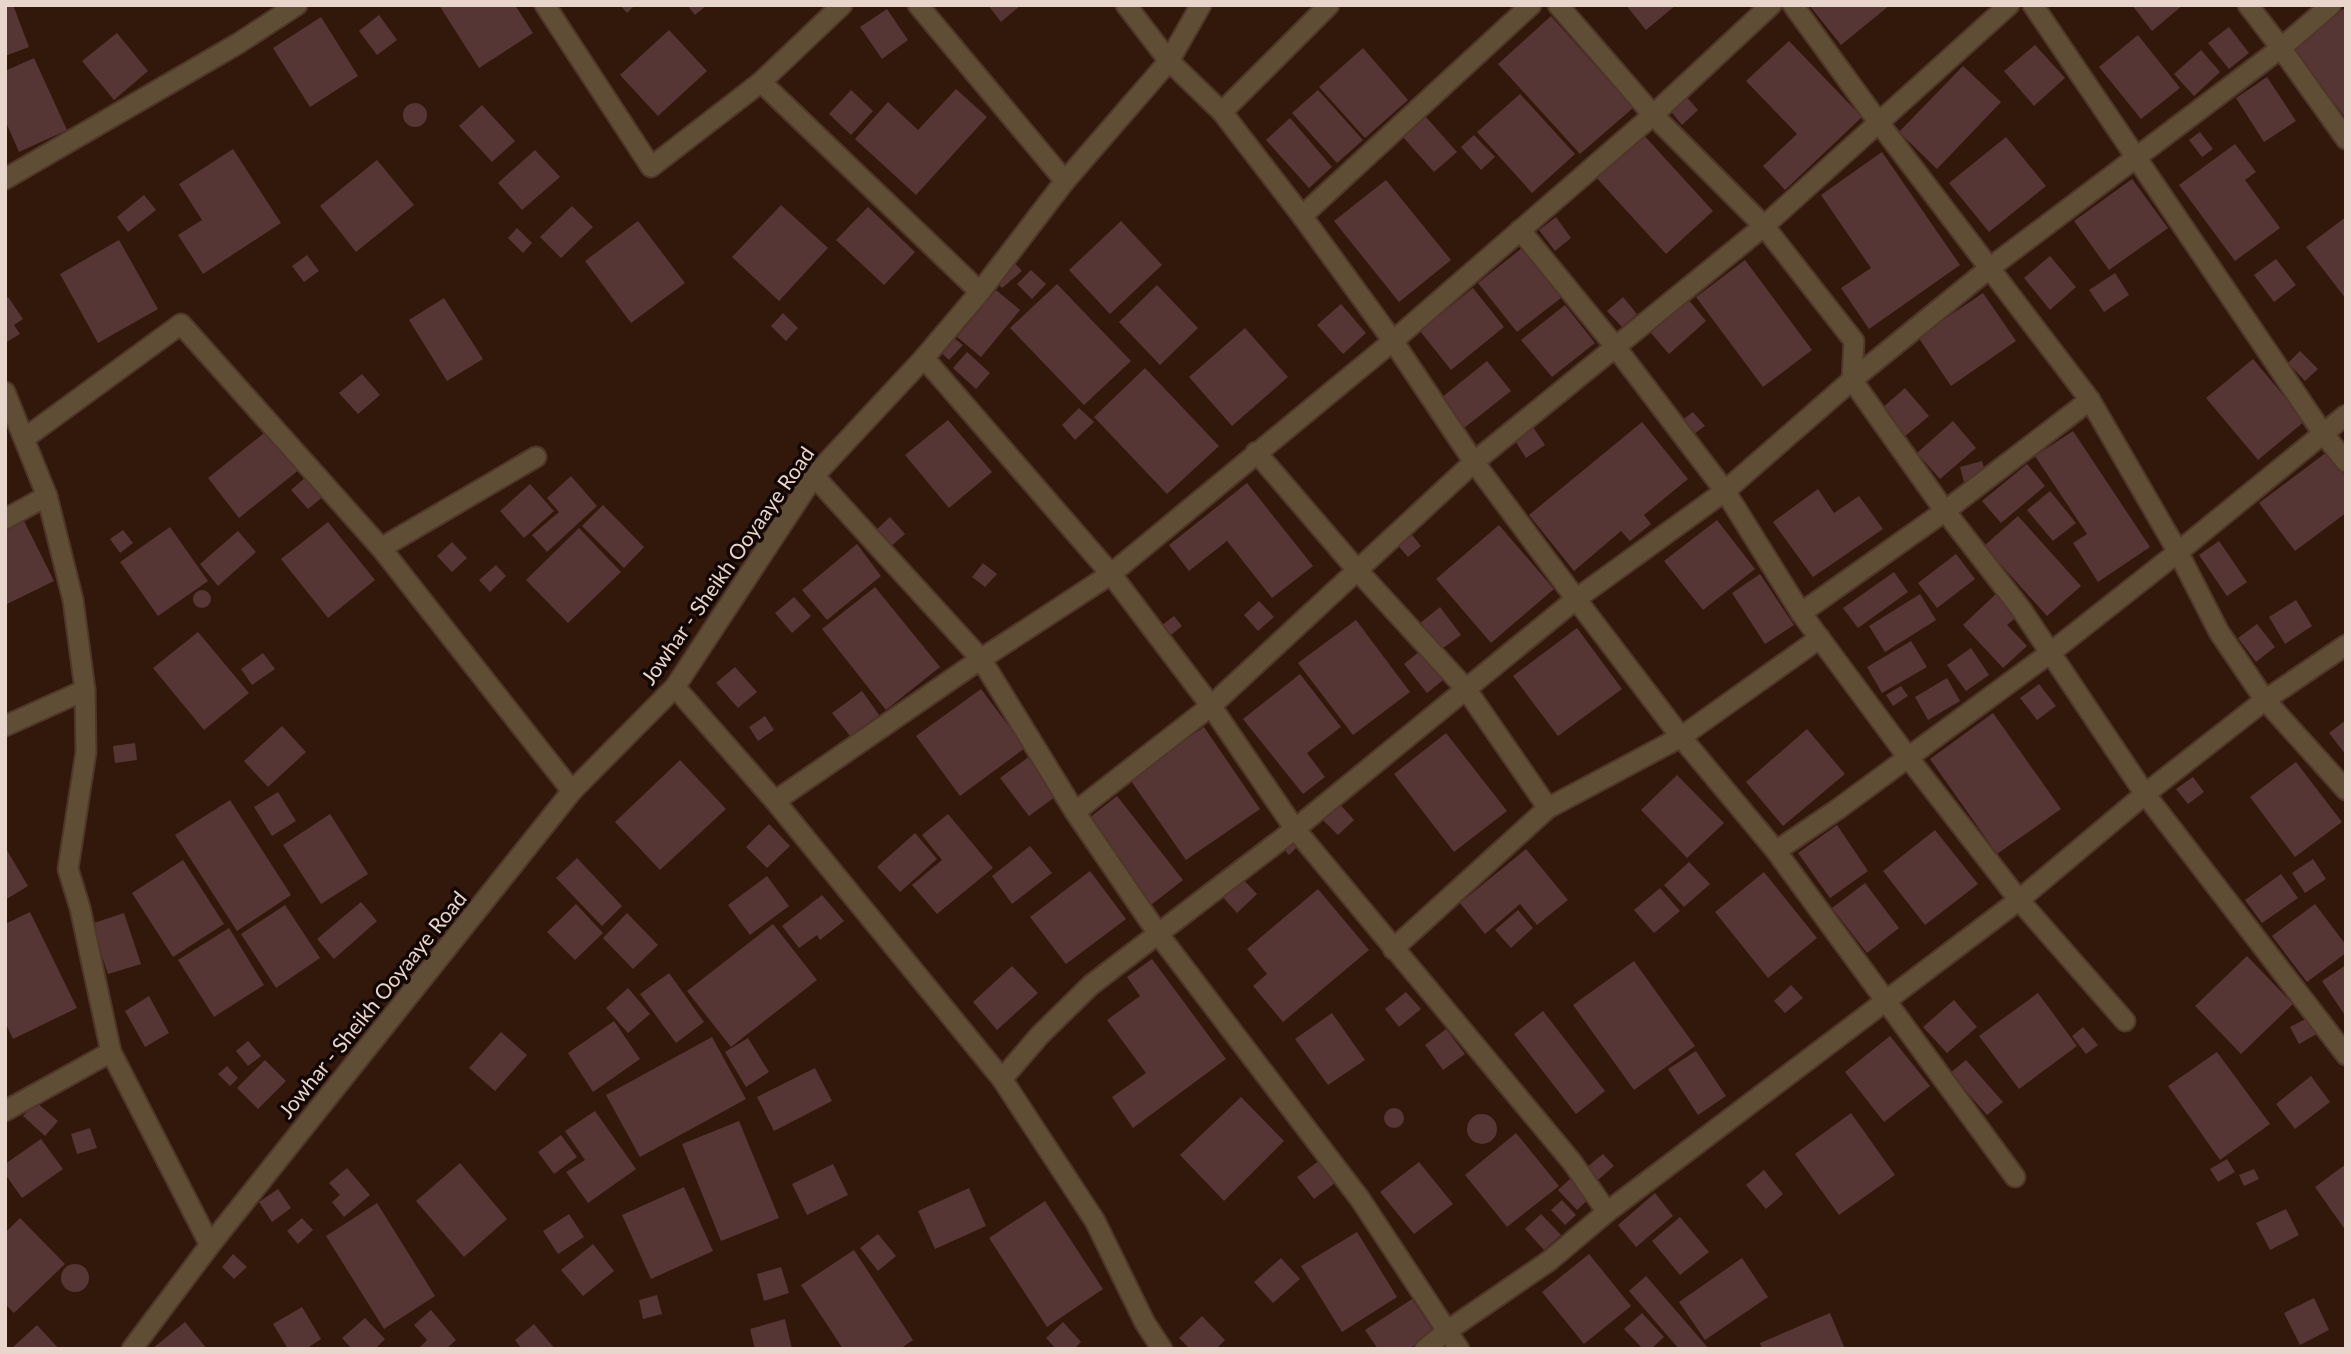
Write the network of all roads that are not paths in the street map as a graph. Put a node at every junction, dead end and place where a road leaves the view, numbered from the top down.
1 (297, 5) edge
2 (545, 5) edge
3 (842, 5) edge
4 (918, 5) edge
5 (1126, 5) edge
6 (1200, 5) edge
7 (1329, 5) edge
8 (1531, 5) edge
9 (1558, 5) edge
10 (1772, 5) edge
11 (1793, 5) edge
12 (2009, 5) edge
13 (2033, 5) edge
14 (2248, 5) edge
15 (2330, 5) edge
16 (2281, 48) junction
17 (1169, 61) junction
18 (761, 82) junction
19 (1223, 112) junction
20 (1653, 115) junction
21 (1879, 123) junction
22 (2346, 139) edge
23 (2137, 159) junction
24 (5, 179) edge
25 (1065, 181) junction
26 (1302, 216) junction
27 (1763, 226) junction
28 (1520, 230) junction
29 (1991, 267) junction
30 (980, 292) junction
31 (1393, 341) junction
32 (1614, 345) junction
33 (924, 358) junction
34 (1852, 380) junction
35 (5, 392) edge
36 (2090, 400) junction
37 (2346, 415) edge
38 (2322, 432) junction
39 (25, 438) junction
40 (1256, 452) junction
41 (536, 457) dead end
42 (1474, 462) junction
43 (2346, 462) edge
44 (814, 476) junction
45 (1725, 491) junction
46 (47, 496) junction
47 (1945, 510) junction
48 (5, 519) edge
49 (382, 548) junction
50 (2178, 552) junction
51 (1358, 571) junction
52 (1111, 574) junction
53 (1576, 599) junction
54 (1801, 613) junction
55 (1820, 638) junction
56 (2346, 645) edge
57 (2050, 653) junction
58 (981, 659) junction
59 (676, 687) junction
60 (1466, 689) junction
61 (85, 690) junction
62 (2265, 700) junction
63 (1210, 706) junction
64 (5, 726) edge
65 (1681, 737) junction
66 (1908, 756) junction
67 (2346, 790) edge
68 (572, 791) junction
69 (2145, 794) junction
70 (775, 801) junction
71 (1548, 808) junction
72 (1075, 812) junction
73 (1296, 829) junction
74 (1776, 850) junction
75 (2019, 900) junction
76 (1159, 934) junction
77 (1393, 949) junction
78 (1885, 1001) junction
79 (2125, 1021) dead end
80 (111, 1052) junction
81 (2346, 1055) edge
82 (1002, 1079) junction
83 (5, 1111) edge
84 (2015, 1177) dead end
85 (1607, 1212) junction
86 (210, 1245) junction
87 (1447, 1331) junction
88 (132, 1349) edge
89 (1162, 1349) edge
90 (1425, 1349) edge
91 (1459, 1349) edge

1 - 24 street
2 - 18 street
3 - 18 street
4 - 25 street
5 - 17 street
6 - 17 street, Jowhar - Sheikh Ooyaaye Road
7 - 19 street
8 - 26 street
9 - 20 street
10 - 20 street
11 - 21 street
12 - 21 street
13 - 23 street
14 - 16 street
15 - 16 street
16 - 22 street
16 - 23 street
17 - 19 street
17 - 25 street, Jowhar - Sheikh Ooyaaye Road
18 - 30 street
19 - 26 street
20 - 27 street
20 - 28 street
21 - 27 street
21 - 29 street
23 - 29 street
23 - 38 street
25 - 30 street, Jowhar - Sheikh Ooyaaye Road
26 - 31 street
27 - 32 street
27 - 34 street
28 - 31 street
28 - 32 street
29 - 34 street
29 - 36 street
30 - 33 street, Jowhar - Sheikh Ooyaaye Road
31 - 40 street
31 - 42 street
32 - 42 street
32 - 45 street
33 - 44 street, Jowhar - Sheikh Ooyaaye Road
33 - 52 street
34 - 45 street
34 - 47 street
35 - 39 street
36 - 47 street
36 - 50 street
37 - 38 street
38 - 43 street
38 - 50 street
39 - 46 street
39 - 49 street
40 - 51 street
40 - 52 street
41 - 49 street
42 - 51 street
42 - 53 street
44 - 58 street
44 - 59 street, Jowhar - Sheikh Ooyaaye Road
45 - 53 street
45 - 54 street
46 - 48 street
46 - 61 street
47 - 54 street
47 - 57 street
49 - 68 street
50 - 57 street
50 - 62 street
51 - 60 street
51 - 63 street
52 - 58 street
52 - 63 street
53 - 60 street
53 - 65 street
54 - 55 street
55 - 65 street
55 - 66 street
56 - 62 street
57 - 66 street
57 - 69 street
58 - 70 street
58 - 72 street
59 - 68 street, Jowhar - Sheikh Ooyaaye Road
59 - 70 street
60 - 71 street
60 - 73 street
61 - 64 street
61 - 80 street
62 - 67 street
62 - 69 street
63 - 72 street
63 - 73 street
65 - 71 street
65 - 74 street
66 - 74 street
66 - 75 street
68 - 86 street, Jowhar - Sheikh Ooyaaye Road
69 - 75 street
69 - 81 street
70 - 82 street
71 - 77 street
72 - 76 street
73 - 76 street
73 - 77 street
74 - 78 street
75 - 78 street
75 - 79 street
76 - 82 street
76 - 87 street
77 - 85 street
78 - 84 street
78 - 85 street
80 - 83 street
80 - 86 street
82 - 89 street
85 - 87 street
86 - 88 street, Jowhar - Sheikh Ooyaaye Road
87 - 90 street
87 - 91 street

